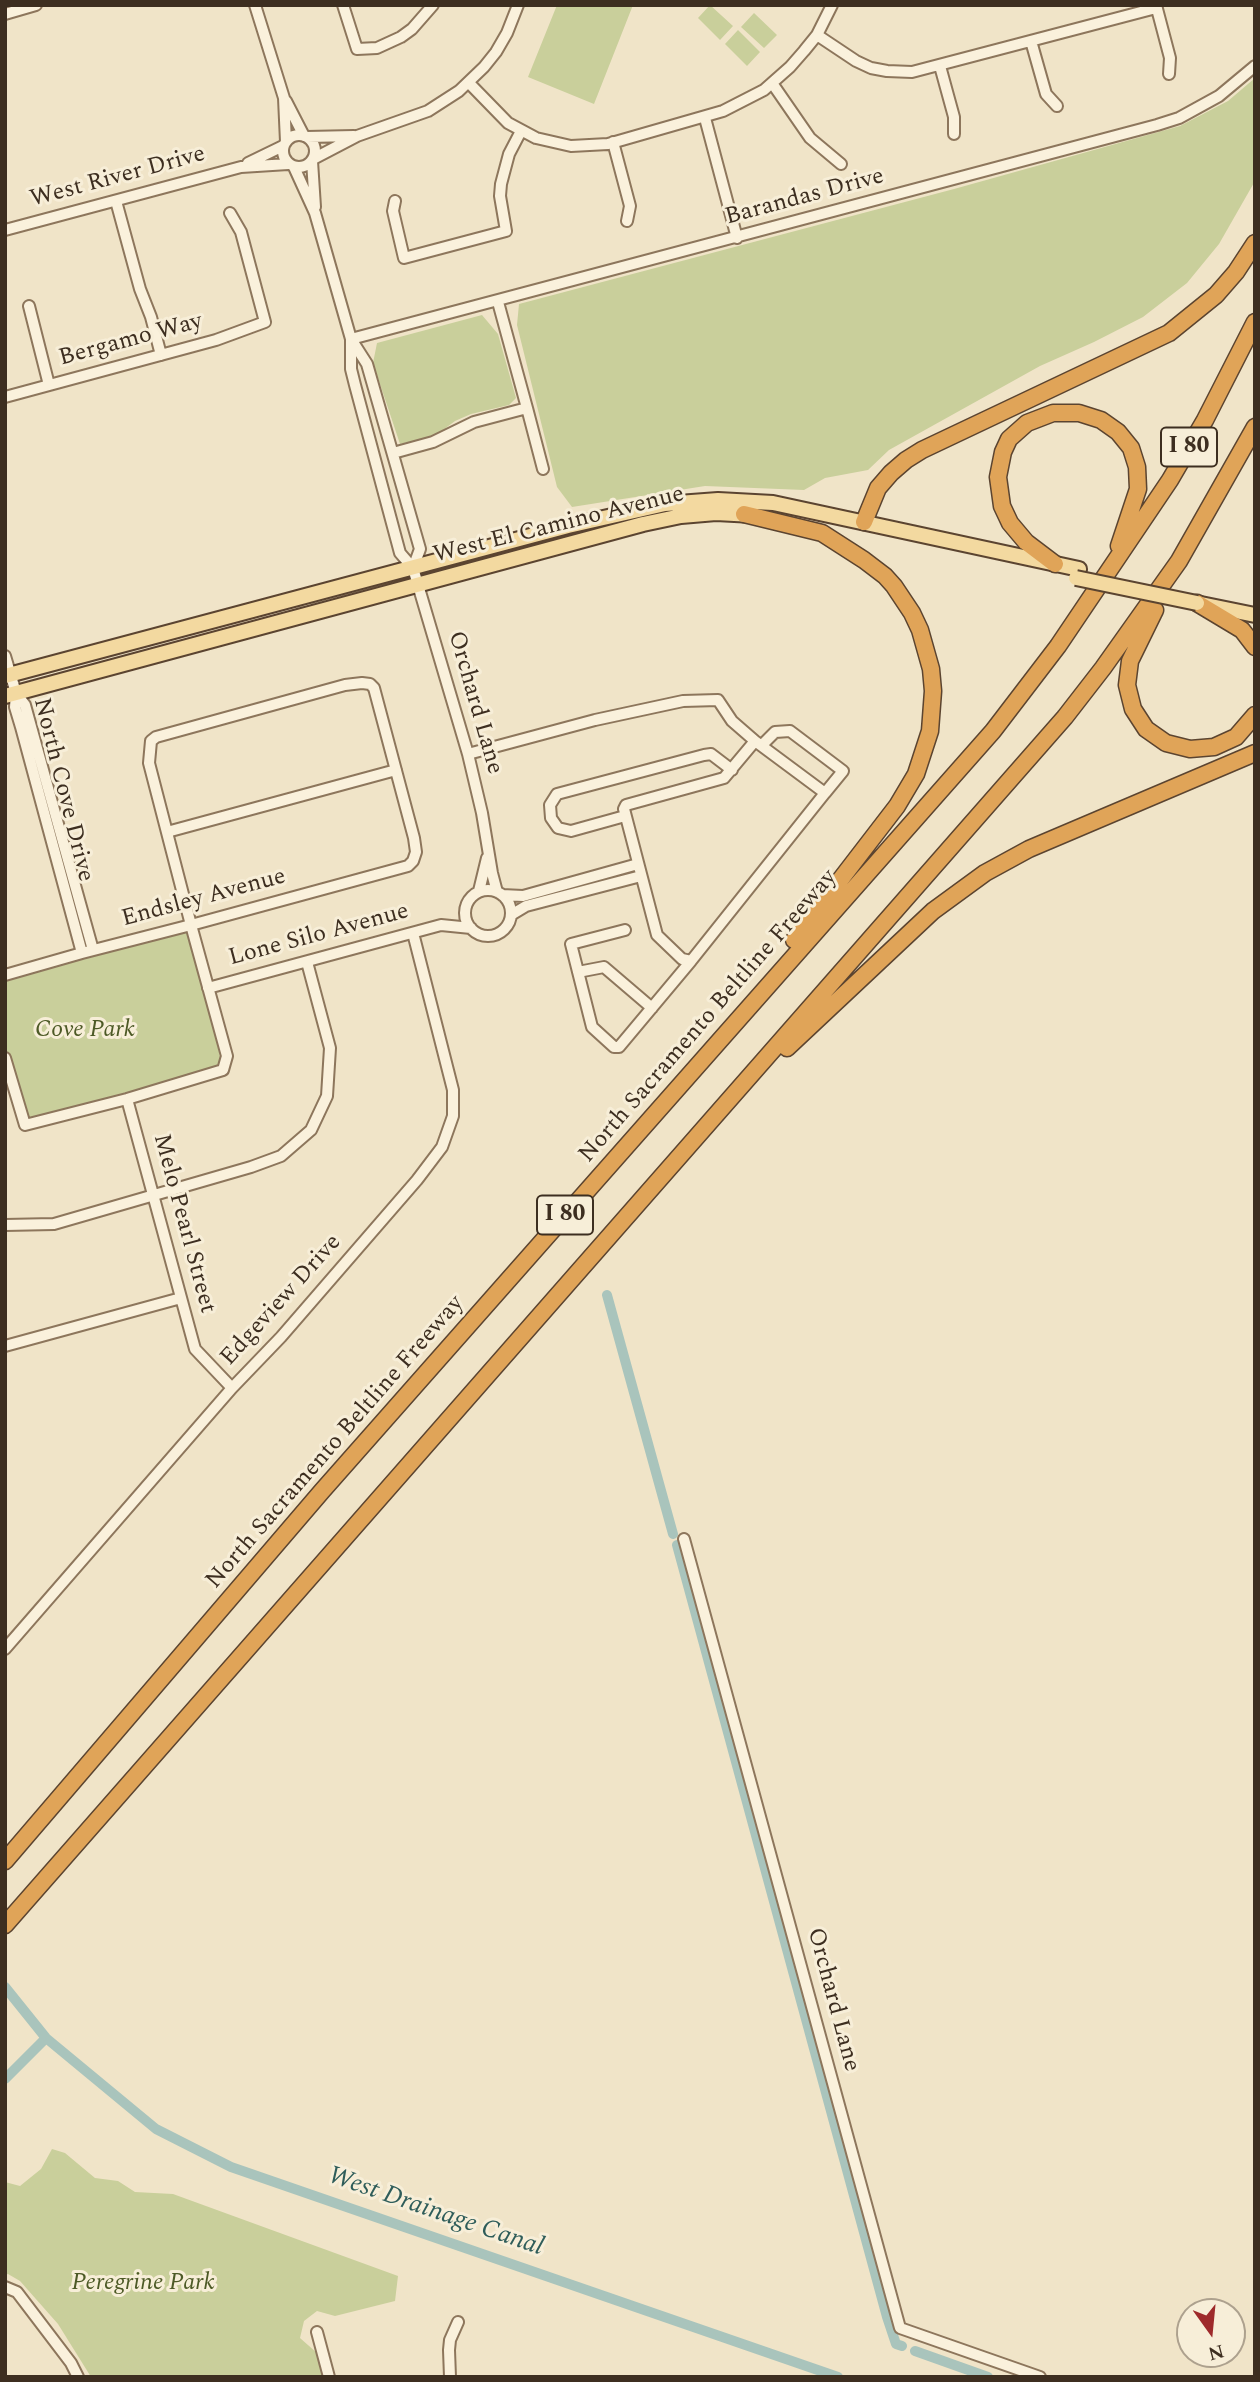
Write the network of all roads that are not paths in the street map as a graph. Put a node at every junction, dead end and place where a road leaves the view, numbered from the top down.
1 (36, 5) edge
2 (256, 5) edge
3 (343, 5) edge
4 (433, 5) edge
5 (518, 5) edge
6 (832, 5) edge
7 (1156, 7) edge
8 (5, 14) edge
9 (817, 35) junction
10 (1031, 41) junction
11 (940, 66) junction
12 (1255, 66) edge
13 (1170, 74) dead end
14 (469, 83) junction
15 (772, 83) junction
16 (284, 98) junction
17 (1057, 106) dead end
18 (705, 118) junction
19 (521, 131) junction
20 (954, 134) dead end
21 (357, 136) junction
22 (306, 137) junction
23 (613, 142) junction
24 (284, 144) junction
25 (313, 160) junction
26 (842, 164) dead end
27 (291, 165) junction
28 (241, 167) junction
29 (116, 201) junction
30 (395, 201) dead end
31 (230, 213) dead end
32 (315, 213) junction
33 (627, 221) dead end
34 (5, 230) edge
35 (737, 238) junction
36 (1255, 243) edge
37 (498, 302) junction
38 (29, 306) dead end
39 (1255, 322) edge
40 (351, 339) junction
41 (161, 355) junction
42 (49, 385) junction
43 (5, 397) edge
44 (527, 408) junction
45 (1255, 426) edge
46 (393, 453) junction
47 (543, 469) dead end
48 (744, 514) junction
49 (864, 526) junction
50 (1179, 561) junction
51 (1055, 564) junction
52 (1113, 566) junction
53 (413, 568) junction
54 (1078, 574) junction
55 (418, 585) junction
56 (1198, 599) junction
57 (1255, 606) edge
58 (1255, 615) edge
59 (1255, 647) edge
60 (5, 656) edge
61 (8, 676) edge
62 (11, 694) edge
63 (1255, 715) edge
64 (758, 743) junction
65 (1255, 753) edge
66 (468, 754) junction
67 (732, 770) junction
68 (396, 771) junction
69 (825, 793) junction
70 (625, 816) junction
71 (167, 832) junction
72 (488, 852) junction
73 (639, 870) junction
74 (479, 891) junction
75 (500, 893) junction
76 (466, 907) junction
77 (511, 915) junction
78 (191, 925) junction
79 (441, 925) junction
80 (471, 928) junction
81 (625, 930) dead end
82 (413, 933) junction
83 (87, 951) junction
84 (307, 961) junction
85 (691, 961) junction
86 (578, 971) junction
87 (5, 975) edge
88 (208, 988) junction
89 (652, 1007) junction
90 (707, 1053) junction
91 (5, 1058) edge
92 (127, 1098) junction
93 (717, 1115) junction
94 (154, 1197) junction
95 (5, 1225) edge
96 (181, 1298) junction
97 (5, 1346) edge
98 (232, 1388) junction
99 (684, 1539) dead end
100 (5, 1649) edge
101 (5, 1861) edge
102 (5, 1925) edge
103 (5, 2287) edge
104 (458, 2322) dead end
105 (317, 2332) dead end
106 (78, 2377) edge
107 (329, 2377) edge
108 (450, 2377) edge
109 (1040, 2377) edge

1 - 8 street
2 - 16 street
3 - 4 street
5 - 14 street
6 - 9 street
7 - 10 street
7 - 13 street
9 - 11 street
9 - 15 street
10 - 11 street
10 - 17 street
11 - 20 street
12 - 35 street, Barandas Drive
14 - 19 street
14 - 21 street
15 - 18 street
15 - 26 street
16 - 22 street
16 - 24 street
18 - 23 street
18 - 35 street
19 - 23 street
19 - 30 street
21 - 22 street
21 - 25 street
22 - 24 street
22 - 25 street
23 - 33 street
24 - 27 street
24 - 28 street, West River Drive
25 - 27 street
25 - 32 street, Orchard Lane
27 - 28 street, West River Drive
27 - 32 street, Orchard Lane
28 - 29 street, West River Drive
29 - 34 street, West River Drive
29 - 41 street
31 - 41 street, Bergamo Way
32 - 40 street, Orchard Lane
35 - 37 street, Barandas Drive
36 - 49 highway
37 - 40 street, Barandas Drive
37 - 44 street
38 - 42 street
39 - 52 highway, North Sacramento Beltline Freeway / I 80
40 - 46 street, Orchard Lane
40 - 53 street, Orchard Lane
41 - 42 street, Bergamo Way
42 - 43 street, Bergamo Way
44 - 46 street
44 - 47 street
45 - 50 highway, I 80
46 - 53 street, Orchard Lane
48 - 49 main road, West El Camino Avenue
48 - 55 main road, West El Camino Avenue
48 - 90 highway
49 - 51 main road, West El Camino Avenue
49 - 53 main road, West El Camino Avenue
49 - 54 main road, West El Camino Avenue
50 - 63 highway
50 - 93 highway, I 80
51 - 52 highway
51 - 54 main road, West El Camino Avenue
52 - 90 highway, North Sacramento Beltline Freeway / I 80
53 - 55 street, Orchard Lane
53 - 61 main road, West El Camino Avenue
54 - 56 main road, West El Camino Avenue
55 - 62 main road, West El Camino Avenue
55 - 66 street, Orchard Lane
56 - 57 main road, West El Camino Avenue
56 - 58 main road, West El Camino Avenue
56 - 59 highway
60 - 61 street
61 - 62 street, North Cove Drive
62 - 83 street, North Cove Drive
64 - 66 street
64 - 67 street
64 - 69 street
64 - 69 street
65 - 93 highway
66 - 72 street, Orchard Lane
67 - 70 street
67 - 70 street
68 - 71 street
68 - 71 street
68 - 78 street, Endsley Avenue
69 - 85 street
70 - 73 street
71 - 78 street
72 - 74 street, Orchard Lane
72 - 75 street, Orchard Lane
73 - 75 street
73 - 77 street
73 - 85 street
74 - 75 street
74 - 76 street
75 - 77 street
76 - 79 street, Lone Silo Avenue
76 - 80 street
77 - 80 street
78 - 83 street, Endsley Avenue
78 - 88 street
79 - 80 street, Lone Silo Avenue
79 - 82 street, Lone Silo Avenue
81 - 86 street
82 - 84 street, Lone Silo Avenue
82 - 98 street, Edgeview Drive
83 - 87 street, Endsley Avenue
84 - 88 street, Lone Silo Avenue
84 - 94 street
85 - 89 street
86 - 89 street
86 - 89 street
88 - 92 street
90 - 101 highway, North Sacramento Beltline Freeway / I 80
91 - 92 street
92 - 94 street, Melo Pearl Street
93 - 102 highway, I 80
94 - 95 street
94 - 96 street, Melo Pearl Street
96 - 97 street
96 - 98 street, Melo Pearl Street
98 - 100 street, Edgeview Drive
99 - 109 street, Orchard Lane
103 - 106 street
104 - 108 street
105 - 107 street

